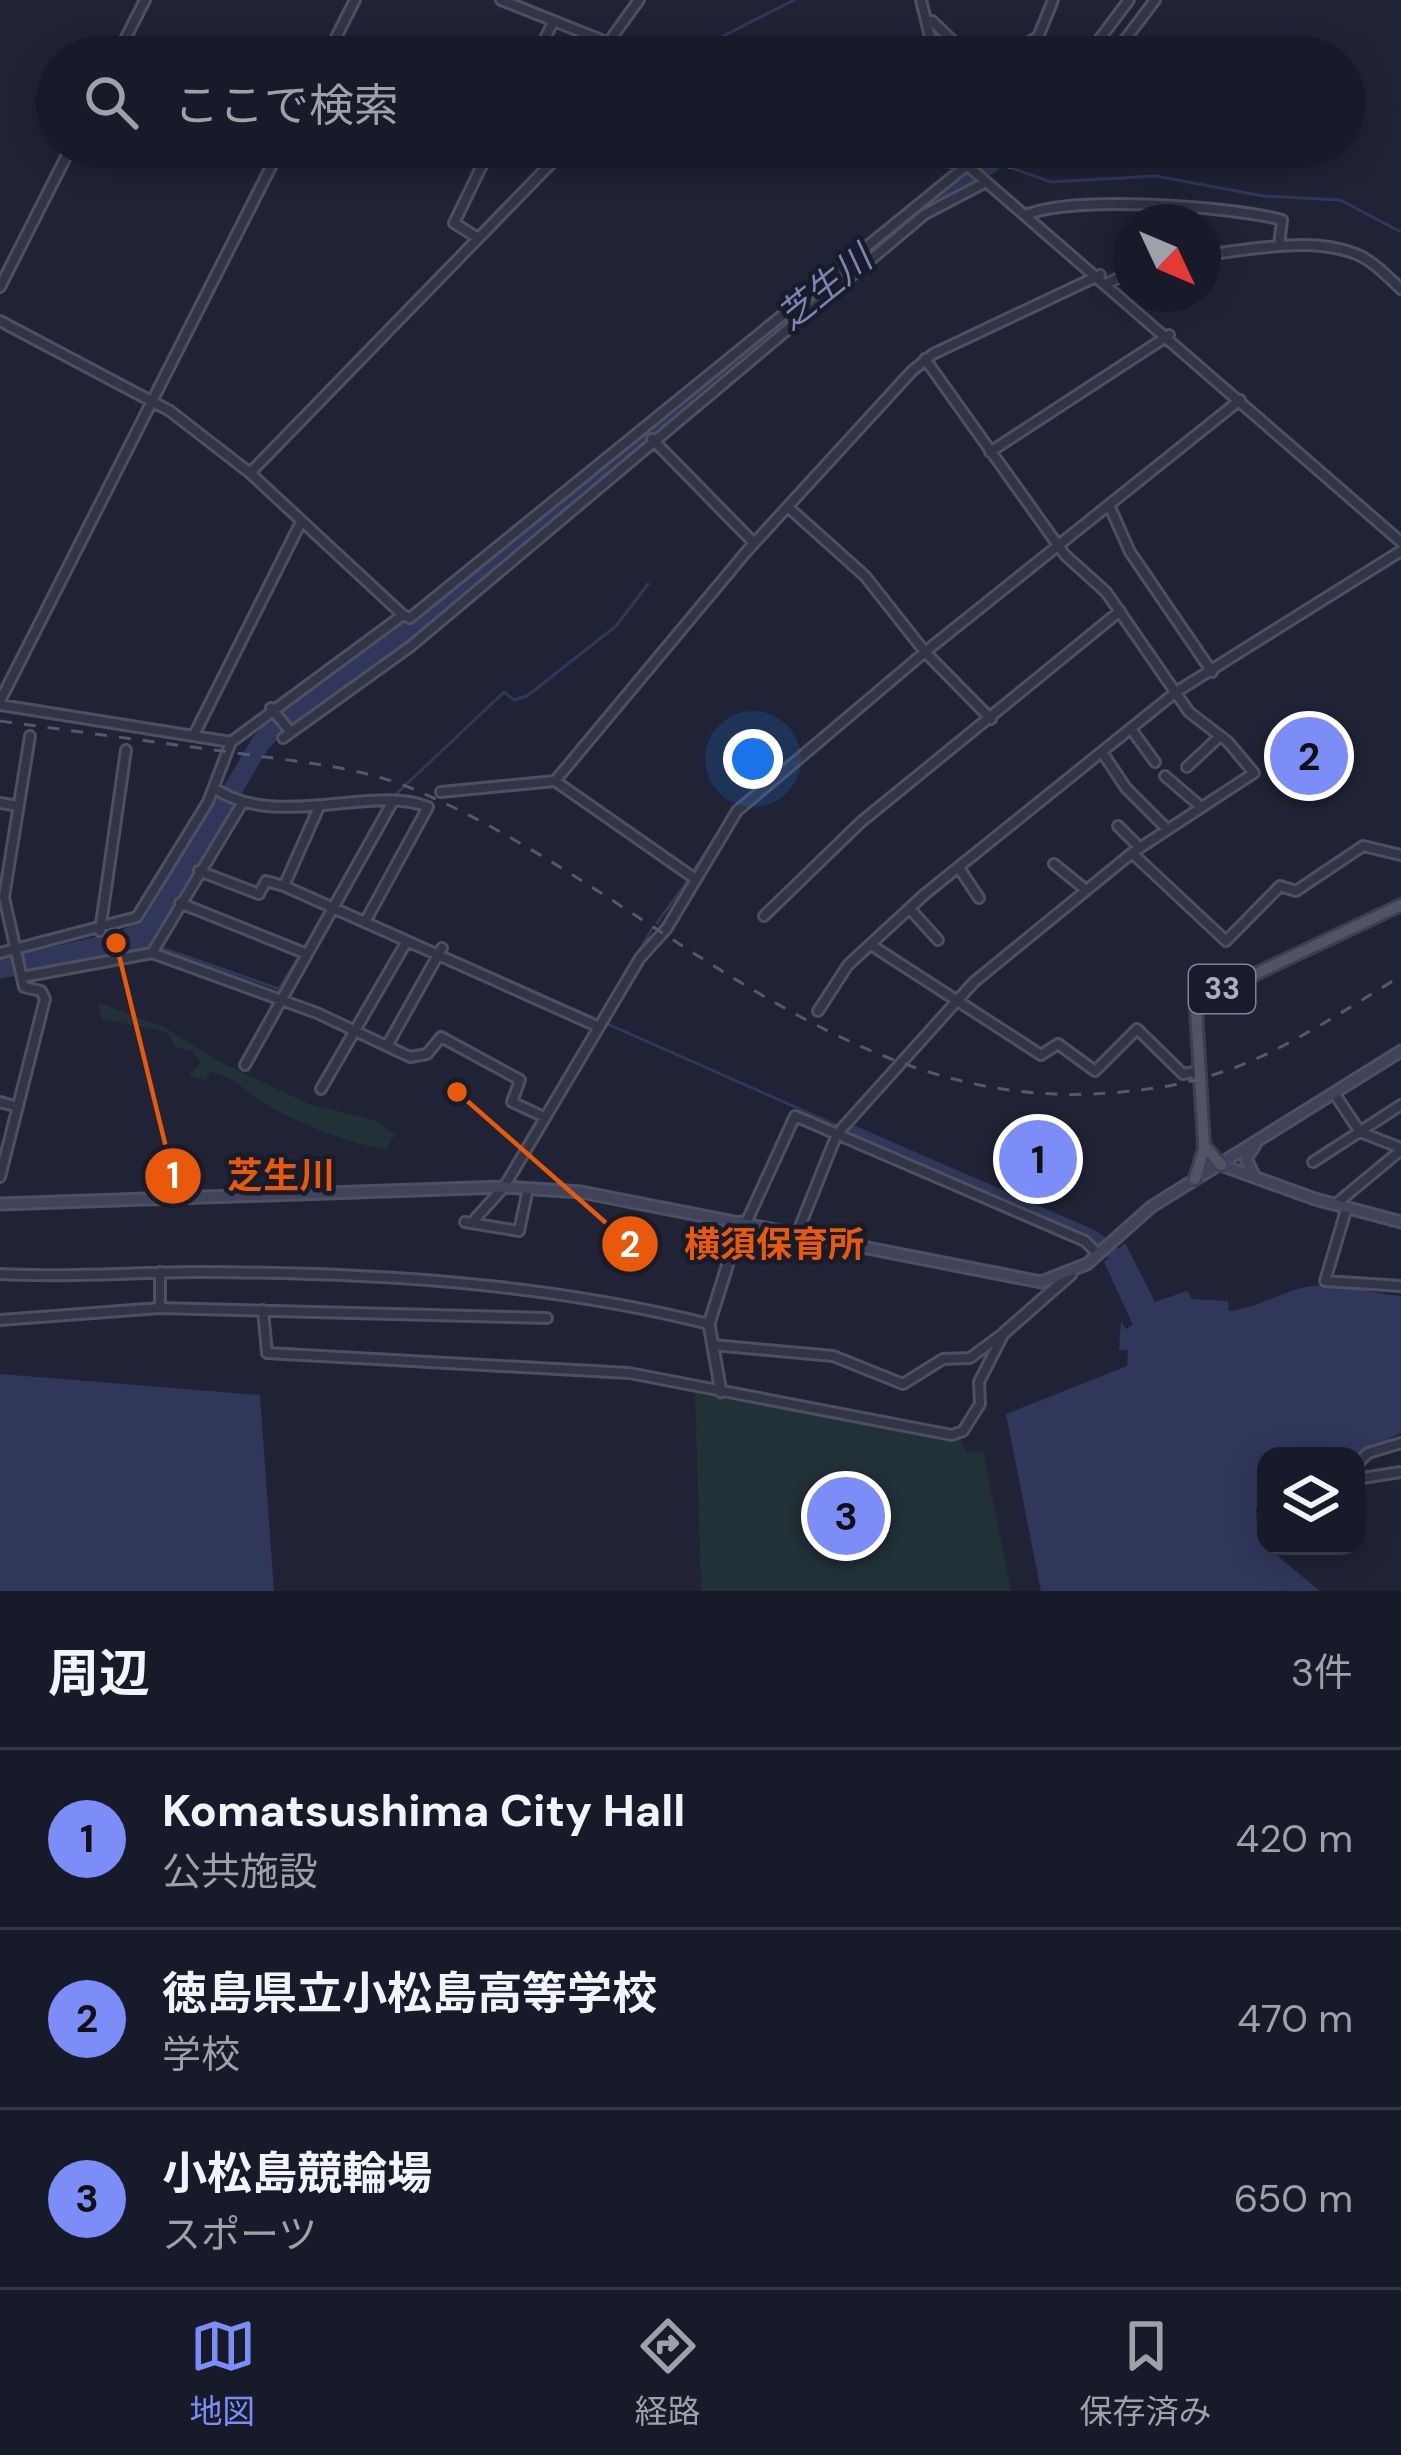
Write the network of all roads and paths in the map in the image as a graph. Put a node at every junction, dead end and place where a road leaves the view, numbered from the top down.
1 (145, 0) edge
2 (355, 0) edge
3 (501, 0) edge
4 (639, 0) edge
5 (921, 0) edge
6 (1053, 0) edge
7 (1130, 0) edge
8 (1155, 0) edge
9 (554, 22) junction
10 (927, 23) junction
11 (127, 36) edge
12 (337, 36) edge
13 (547, 36) edge
14 (598, 36) edge
15 (614, 36) edge
16 (930, 36) edge
17 (948, 36) edge
18 (1038, 36) edge
19 (1102, 36) edge
20 (1128, 36) edge
21 (60, 168) edge
22 (269, 168) edge
23 (481, 168) edge
24 (546, 168) edge
25 (951, 168) edge
26 (971, 168) edge
27 (984, 181) junction
28 (1026, 215) junction
29 (478, 238) junction
30 (1279, 247) junction
31 (1221, 253) edge
32 (1401, 272) edge
33 (1113, 277) edge
34 (1389, 278) junction
35 (1104, 279) junction
36 (0, 287) edge
37 (1401, 289) edge
38 (0, 321) edge
39 (1168, 335) junction
40 (925, 359) junction
41 (153, 399) junction
42 (1240, 400) junction
43 (652, 439) junction
44 (990, 452) junction
45 (250, 472) junction
46 (1109, 505) junction
47 (788, 507) junction
48 (301, 522) junction
49 (754, 543) junction
50 (1058, 545) junction
51 (1401, 546) edge
52 (1120, 611) junction
53 (403, 616) junction
54 (924, 650) junction
55 (1212, 672) junction
56 (1176, 692) junction
57 (0, 703) edge
58 (272, 709) junction
59 (991, 718) junction
60 (1131, 729) junction
61 (195, 733) junction
62 (30, 736) dead end
63 (1219, 737) junction
64 (230, 742) junction
65 (126, 750) dead end
66 (1102, 752) junction
67 (1155, 762) dead end
68 (1187, 767) dead end
69 (1165, 776) dead end
70 (555, 781) junction
71 (215, 789) junction
72 (441, 792) dead end
73 (0, 803) edge
74 (392, 803) junction
75 (240, 804) junction
76 (18, 806) junction
77 (319, 807) junction
78 (1200, 807) junction
79 (1118, 826) dead end
80 (1167, 829) junction
81 (1136, 851) junction
82 (1401, 855) edge
83 (1054, 864) dead end
84 (959, 868) junction
85 (199, 871) junction
86 (692, 877) junction
87 (284, 886) junction
88 (1086, 890) junction
89 (2, 897) edge
90 (979, 898) dead end
91 (180, 903) junction
92 (1401, 905) edge
93 (331, 906) junction
94 (910, 909) junction
95 (764, 916) dead end
96 (367, 919) junction
97 (100, 931) junction
98 (405, 938) junction
99 (938, 940) dead end
100 (871, 945) junction
101 (154, 948) junction
102 (15, 951) junction
103 (440, 952) junction
104 (0, 953) edge
105 (303, 953) junction
106 (21, 976) junction
107 (281, 998) junction
108 (956, 1000) junction
109 (818, 1011) dead end
110 (600, 1024) junction
111 (356, 1030) junction
112 (387, 1046) junction
113 (1401, 1052) edge
114 (245, 1065) dead end
115 (1199, 1070) junction
116 (321, 1089) dead end
117 (1334, 1093) junction
118 (0, 1102) edge
119 (1401, 1105) edge
120 (17, 1107) junction
121 (544, 1118) junction
122 (841, 1130) junction
123 (1360, 1132) junction
124 (1259, 1141) junction
125 (1204, 1145) junction
126 (1401, 1149) edge
127 (1313, 1162) dead end
128 (1221, 1165) junction
129 (0, 1177) edge
130 (1195, 1179) junction
131 (1257, 1179) junction
132 (504, 1187) junction
133 (527, 1189) junction
134 (0, 1204) edge
135 (1341, 1206) junction
136 (743, 1222) junction
137 (1401, 1222) edge
138 (797, 1234) junction
139 (1099, 1253) junction
140 (160, 1272) junction
141 (0, 1274) edge
142 (1071, 1274) junction
143 (1401, 1286) edge
144 (160, 1308) junction
145 (263, 1310) junction
146 (547, 1318) dead end
147 (0, 1320) edge
148 (709, 1324) junction
149 (1004, 1333) junction
150 (713, 1345) junction
151 (721, 1392) junction
152 (1401, 1443) edge
153 (1365, 1456) edge
154 (1401, 1472) edge
155 (1365, 1478) edge

1 - 11 street
2 - 12 street
3 - 9 street
4 - 15 street
5 - 10 street
6 - 18 street
7 - 19 street
8 - 20 street
9 - 13 street
9 - 14 street
10 - 16 street
10 - 17 street
21 - 36 street
22 - 41 street
23 - 29 street
24 - 29 street
25 - 53 street
26 - 27 street
27 - 28 street
27 - 43 street
28 - 30 street
28 - 35 street
29 - 45 street
30 - 31 street
30 - 34 street
32 - 34 street
33 - 35 street
34 - 37 street
35 - 39 street
35 - 40 street
38 - 41 street
39 - 42 street
39 - 44 street
40 - 44 street
40 - 47 street
41 - 45 street
41 - 57 street
42 - 46 street
42 - 51 street
43 - 49 street
43 - 58 street
44 - 50 street
45 - 48 street
46 - 50 street
46 - 55 street
47 - 49 street
47 - 54 street
48 - 53 street
48 - 61 street
49 - 70 street
50 - 52 street
50 - 54 street
51 - 55 street
52 - 56 street
52 - 59 street
53 - 58 street
54 - 59 street
54 - 86 street
55 - 56 street
56 - 60 street
56 - 63 street
57 - 61 street
58 - 64 street
59 - 95 street
60 - 66 street
60 - 67 street
61 - 64 street
62 - 76 street
63 - 68 street
63 - 78 street
64 - 71 street
65 - 97 street
66 - 80 street
66 - 84 street
69 - 78 street
70 - 72 street
70 - 86 street
71 - 75 street
71 - 97 street
73 - 76 street
74 - 77 street
74 - 93 street
74 - 96 street
75 - 77 street
75 - 85 street
76 - 89 street
77 - 87 street
78 - 80 street
79 - 81 street
80 - 81 street
81 - 82 street
81 - 88 street
83 - 88 street
84 - 90 street
84 - 94 street
85 - 87 street
85 - 91 street
86 - 110 street
87 - 93 street
88 - 108 street
89 - 102 street
91 - 101 street
91 - 105 street
92 - 115 main road, 33
93 - 96 street
93 - 105 street
94 - 99 street
94 - 100 street
96 - 98 street
97 - 102 street
98 - 103 street
98 - 111 street
100 - 108 street
100 - 109 street
101 - 106 street
101 - 107 street
102 - 104 street
102 - 106 street
103 - 110 street
103 - 112 street
105 - 107 street
106 - 120 street
107 - 111 street
107 - 114 street
108 - 115 street
108 - 122 street
110 - 121 street
111 - 112 street
111 - 116 street
112 - 121 street
113 - 117 main road
115 - 125 main road, 33
117 - 123 street
117 - 124 main road
118 - 120 street
119 - 123 street
120 - 129 street
121 - 132 street
122 - 136 street
122 - 138 street
122 - 139 street
123 - 126 street
123 - 127 street
124 - 128 main road
124 - 131 main road
125 - 128 main road
125 - 130 main road, 33
126 - 135 street
128 - 130 main road
128 - 131 main road
130 - 139 main road
131 - 135 main road
132 - 133 main road
132 - 133 street
132 - 134 main road
133 - 136 main road
135 - 137 main road
135 - 143 street
136 - 138 main road
136 - 148 street
138 - 142 main road
139 - 142 main road
140 - 141 street
140 - 144 street
140 - 148 street
142 - 149 street
144 - 145 street
144 - 147 street
145 - 146 street
145 - 151 street
148 - 150 street
149 - 150 street
149 - 151 street
150 - 151 street
152 - 153 street
154 - 155 street

